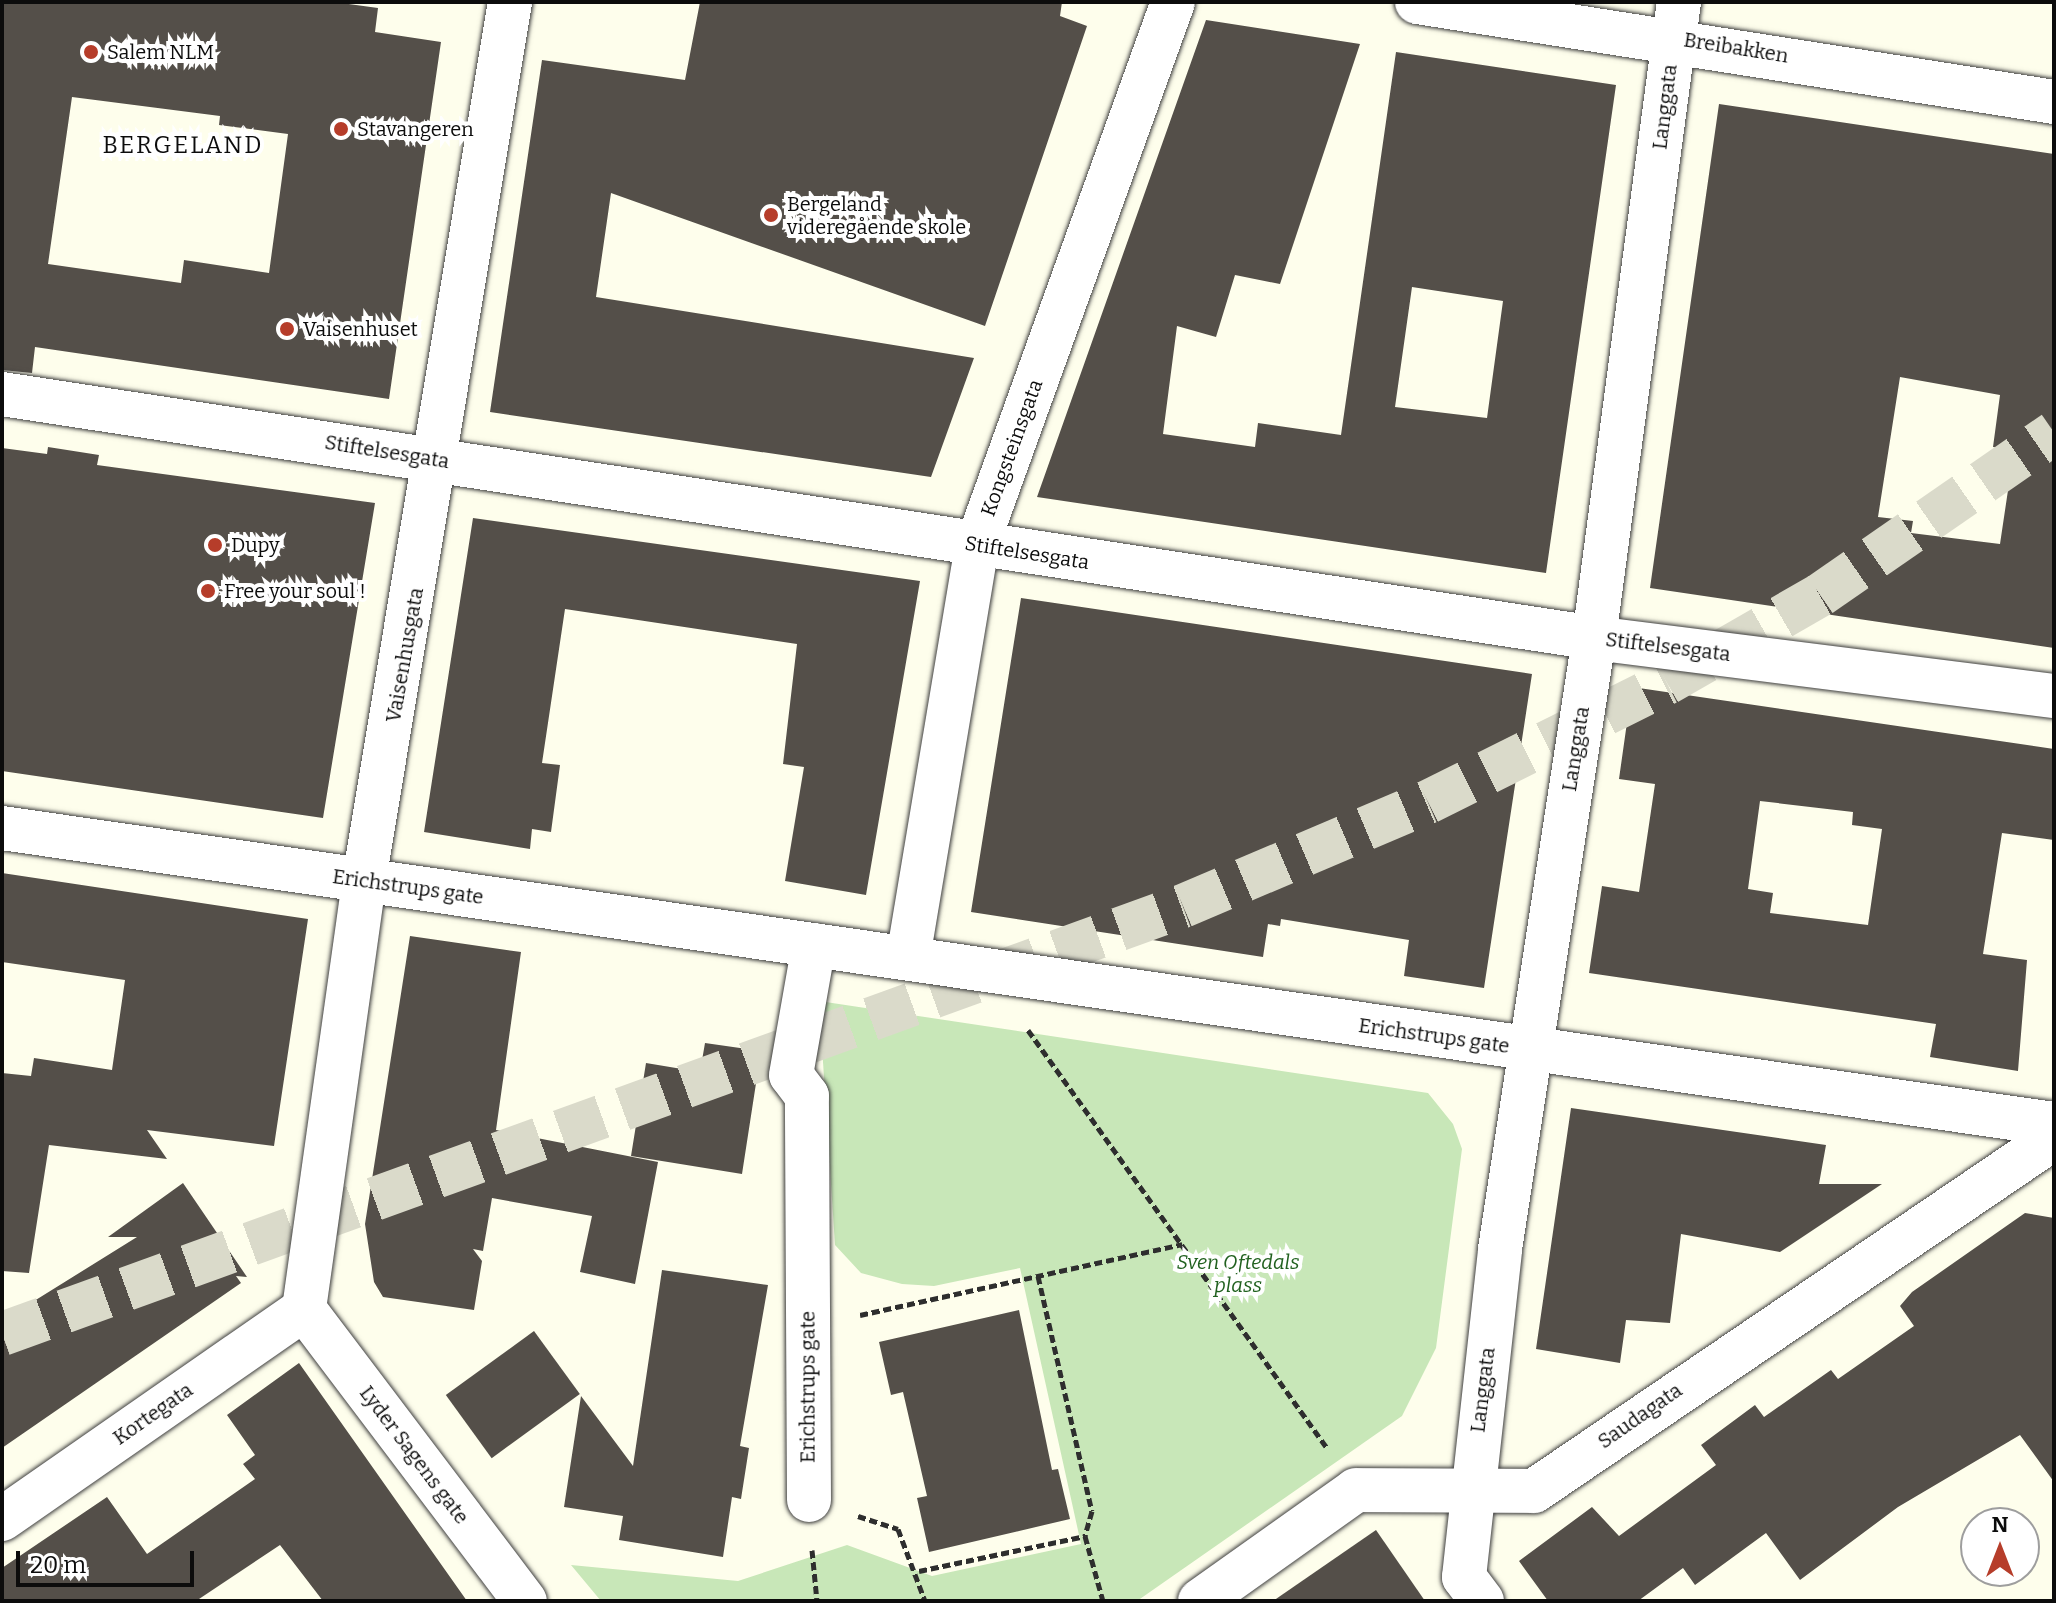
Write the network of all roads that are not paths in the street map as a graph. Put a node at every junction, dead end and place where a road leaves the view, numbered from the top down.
1 (510, 2) edge
2 (1173, 2) edge
3 (1417, 2) edge
4 (1676, 20) edge
5 (2054, 102) edge
6 (2, 394) edge
7 (435, 460) junction
8 (977, 545) junction
9 (1594, 638) junction
10 (2054, 696) edge
11 (2, 828) edge
12 (364, 880) junction
13 (814, 945) junction
14 (908, 958) junction
15 (1526, 1049) junction
16 (2054, 1124) edge
17 (2054, 1138) edge
18 (304, 1309) junction
19 (1470, 1494) junction
20 (809, 1500) road end
21 (2, 1519) edge
22 (525, 1601) edge
23 (1200, 1601) edge
24 (1482, 1601) edge

1 - 7 street, Vaisenhusgata
2 - 8 street, Kongsteinsgata
3 - 4 street, Breibakken
4 - 5 street, Breibakken
4 - 9 street, Langgata
6 - 7 street, Stiftelsesgata
7 - 8 street, Stiftelsesgata
7 - 12 street, Vaisenhusgata
8 - 9 street, Stiftelsesgata
8 - 14 street, Kongsteinsgata
9 - 10 street, Stiftelsesgata
9 - 15 street, Langgata
11 - 12 street, Erichstrups gate
12 - 13 street, Erichstrups gate
12 - 18 street, Vaisenhusgata
13 - 14 street, Erichstrups gate
13 - 20 street, Erichstrups gate
14 - 15 street, Erichstrups gate
15 - 16 street, Erichstrups gate
15 - 19 street, Langgata
17 - 19 street, Saudagata
18 - 21 street, Kortegata
18 - 22 street, Lyder Sagens gate
19 - 23 street, Saudagata
19 - 24 street, Langgata

